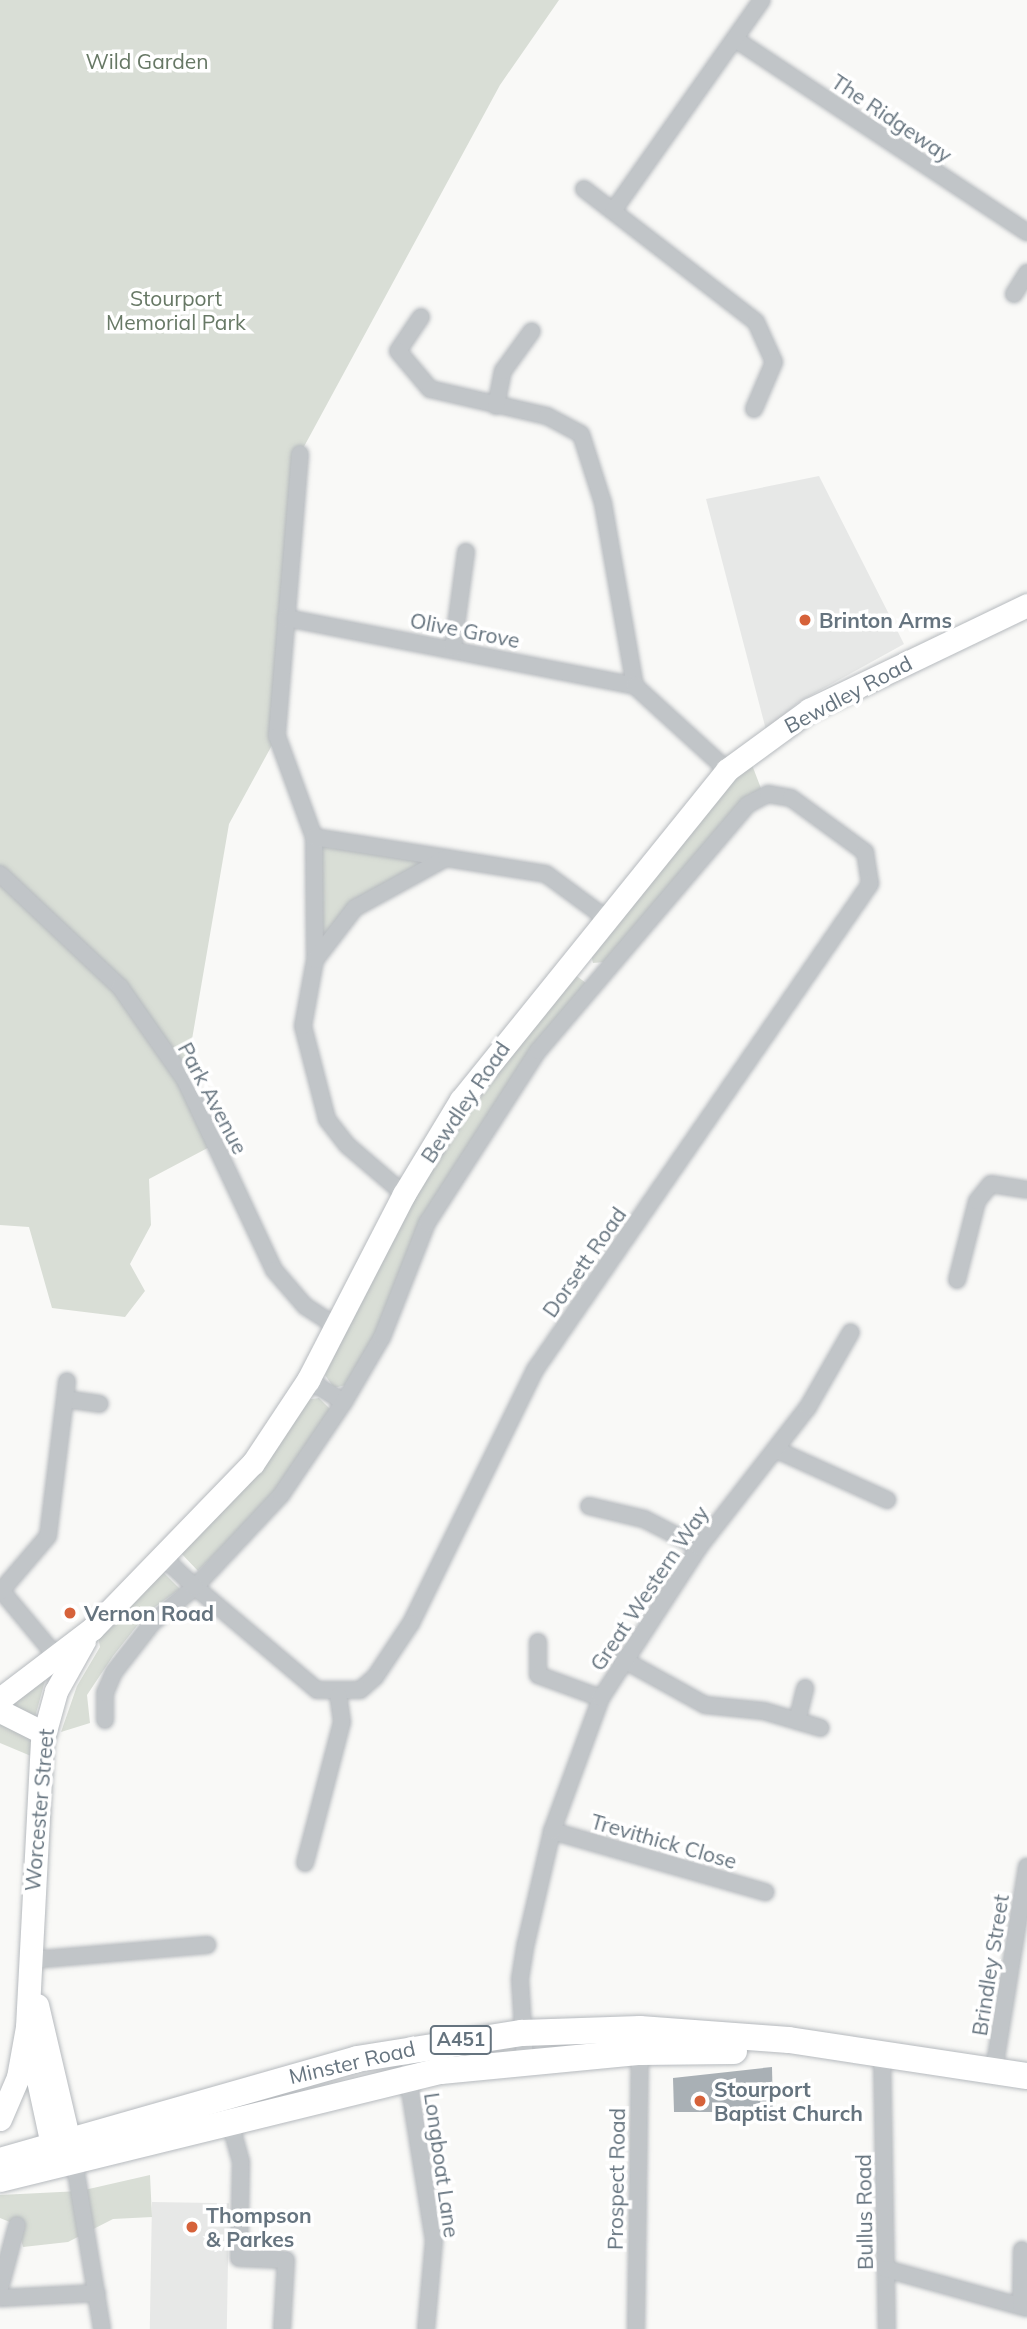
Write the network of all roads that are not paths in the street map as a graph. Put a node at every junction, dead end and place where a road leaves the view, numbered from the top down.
1 (762, 0) edge
2 (735, 39) junction
3 (584, 189) dead end
4 (613, 211) junction
5 (1027, 232) edge
6 (1027, 274) edge
7 (1014, 294) dead end
8 (421, 317) dead end
9 (532, 331) dead end
10 (496, 406) junction
11 (754, 409) dead end
12 (300, 454) dead end
13 (467, 552) dead end
14 (1027, 605) edge
15 (286, 618) junction
16 (453, 648) junction
17 (635, 685) junction
18 (727, 770) junction
19 (314, 837) junction
20 (864, 852) joint
21 (446, 858) junction
22 (0, 874) edge
23 (607, 919) junction
24 (575, 954) junction
25 (315, 960) junction
26 (601, 976) junction
27 (1027, 1190) edge
28 (404, 1194) junction
29 (957, 1280) dead end
30 (336, 1326) junction
31 (851, 1332) dead end
32 (308, 1380) junction
33 (66, 1381) dead end
34 (65, 1399) junction
35 (344, 1402) junction
36 (100, 1404) dead end
37 (777, 1450) junction
38 (887, 1500) dead end
39 (589, 1506) dead end
40 (699, 1547) junction
41 (164, 1558) junction
42 (195, 1587) junction
43 (1, 1590) edge
44 (92, 1629) junction
45 (538, 1642) dead end
46 (55, 1655) junction
47 (622, 1659) junction
48 (805, 1688) dead end
49 (338, 1695) junction
50 (601, 1698) junction
51 (0, 1699) edge
52 (0, 1711) edge
53 (105, 1720) dead end
54 (797, 1721) junction
55 (821, 1728) dead end
56 (44, 1733) junction
57 (552, 1831) junction
58 (304, 1863) dead end
59 (1027, 1867) edge
60 (765, 1892) dead end
61 (207, 1945) dead end
62 (31, 1960) junction
63 (27, 2027) junction
64 (522, 2033) junction
65 (640, 2041) junction
66 (402, 2050) junction
67 (882, 2052) junction
68 (525, 2061) junction
69 (994, 2070) junction
70 (1027, 2076) edge
71 (408, 2077) junction
72 (222, 2096) junction
73 (0, 2119) edge
74 (230, 2122) junction
75 (0, 2161) edge
76 (67, 2162) junction
77 (0, 2179) edge
78 (18, 2225) dead end
79 (1023, 2250) dead end
80 (886, 2269) junction
81 (0, 2288) edge
82 (97, 2293) junction
83 (0, 2298) edge
84 (1024, 2307) edge
85 (102, 2329) edge
86 (282, 2329) edge
87 (426, 2329) edge
88 (636, 2329) edge
89 (887, 2329) edge

1 - 2 street
2 - 4 street
2 - 5 street, The Ridgeway
3 - 4 street
4 - 11 street
6 - 7 street
8 - 10 street
9 - 10 street
10 - 17 street
12 - 15 street
13 - 16 street
14 - 18 main road, Bewdley Road
15 - 16 street, Olive Grove
15 - 19 street
16 - 17 street, Olive Grove
17 - 18 street
18 - 23 main road, Bewdley Road
19 - 21 street
19 - 25 street
20 - 26 street, Bewdley Road
20 - 49 street, Dorsett Road
21 - 23 street
21 - 25 street
22 - 30 street, Park Avenue
23 - 24 main road, Bewdley Road
24 - 26 street
24 - 28 main road, Bewdley Road
25 - 28 street
26 - 35 street, Bewdley Road
27 - 29 street
28 - 30 main road, Bewdley Road
30 - 32 main road, Bewdley Road
31 - 37 street, Great Western Way
32 - 35 street
32 - 41 main road, Bewdley Road
33 - 34 street
34 - 36 street
34 - 43 street
35 - 42 street, Bewdley Road
37 - 38 street
37 - 40 street, Great Western Way
39 - 40 street
40 - 47 street, Great Western Way
41 - 42 street
41 - 44 main road, Bewdley Road
42 - 49 street
42 - 53 street, Bewdley Road
43 - 46 street
44 - 46 main road, Bewdley Road
44 - 56 main road, Worcester Street
45 - 50 street
46 - 51 main road, Bewdley Road
47 - 50 street, Great Western Way
47 - 54 street
48 - 54 street
49 - 58 street
50 - 57 street, Great Western Way
52 - 56 main road
54 - 55 street
56 - 62 main road, Worcester Street
57 - 60 street, Trevithick Close
57 - 64 street, Great Western Way
59 - 69 street, Brindley Street
61 - 62 street
62 - 63 main road, Worcester Street
62 - 76 main road, Worcester Street
63 - 73 main road, Worcester Street
63 - 76 main road, Worcester Street
64 - 65 main road, Minster Road / A451
64 - 66 main road, Minster Road / A451
64 - 68 street, Great Western Way
65 - 67 main road, Minster Road / A451
65 - 68 main road, Minster Road / A451
65 - 88 street, Prospect Road
66 - 71 street, Longboat Lane
66 - 72 main road, Minster Road / A451
67 - 69 main road, Minster Road / A451
67 - 80 street, Bullus Road
68 - 71 main road, Minster Road / A451
69 - 70 main road, Minster Road / A451
71 - 74 main road, Minster Road / A451
71 - 87 street, Longboat Lane
72 - 74 street
72 - 76 main road, Minster Road / A451
74 - 76 main road, Minster Road / A451
74 - 86 street
75 - 76 main road, Minster Road / A451
76 - 77 main road, Minster Road / A451
76 - 82 street
78 - 81 street
79 - 84 street
80 - 84 street
80 - 89 street, Bullus Road
82 - 83 street
82 - 85 street

